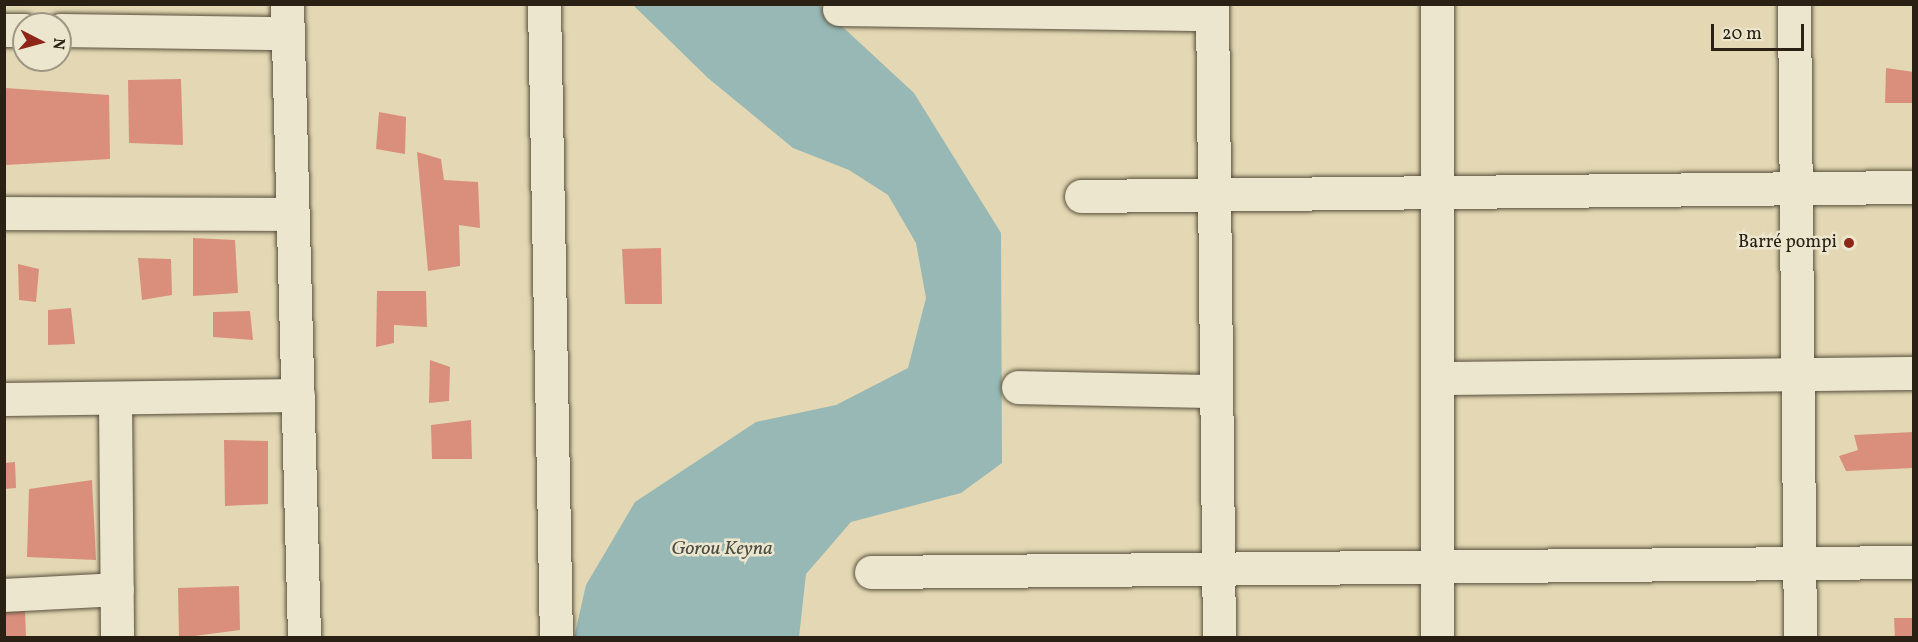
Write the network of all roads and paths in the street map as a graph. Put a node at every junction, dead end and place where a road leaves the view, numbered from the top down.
1 (543, 4) edge
2 (1437, 4) edge
3 (1794, 4) edge
4 (839, 9) dead end
5 (1212, 9) edge
6 (287, 19) edge
7 (72, 29) edge
8 (1914, 187) edge
9 (1796, 188) junction
10 (1439, 193) junction
11 (1214, 195) junction
12 (1081, 196) dead end
13 (4, 213) edge
14 (292, 214) junction
15 (1914, 373) edge
16 (1798, 374) junction
17 (1441, 378) junction
18 (1017, 387) dead end
19 (1216, 391) junction
20 (298, 395) junction
21 (4, 399) edge
22 (115, 401) junction
23 (1914, 562) edge
24 (1799, 563) junction
25 (1434, 567) junction
26 (1219, 568) junction
27 (871, 572) dead end
28 (117, 589) junction
29 (4, 594) edge
30 (117, 638) edge
31 (304, 638) edge
32 (556, 638) edge
33 (1219, 638) edge
34 (1437, 638) edge
35 (1800, 638) edge

1 - 32 street
2 - 10 street
3 - 9 street
4 - 5 street
5 - 11 street
6 - 7 street
6 - 14 street
8 - 9 street
9 - 10 street
9 - 16 street
10 - 11 street
10 - 17 street
11 - 12 street
11 - 19 street
13 - 14 street
14 - 20 street
15 - 16 street
16 - 17 street
16 - 24 street
17 - 25 street
18 - 19 street
19 - 26 street
20 - 22 street
20 - 31 street
21 - 22 street
22 - 28 street
23 - 24 street
24 - 25 street
24 - 35 street
25 - 26 street
25 - 34 street
26 - 27 street
26 - 33 street
28 - 29 street
28 - 30 street

